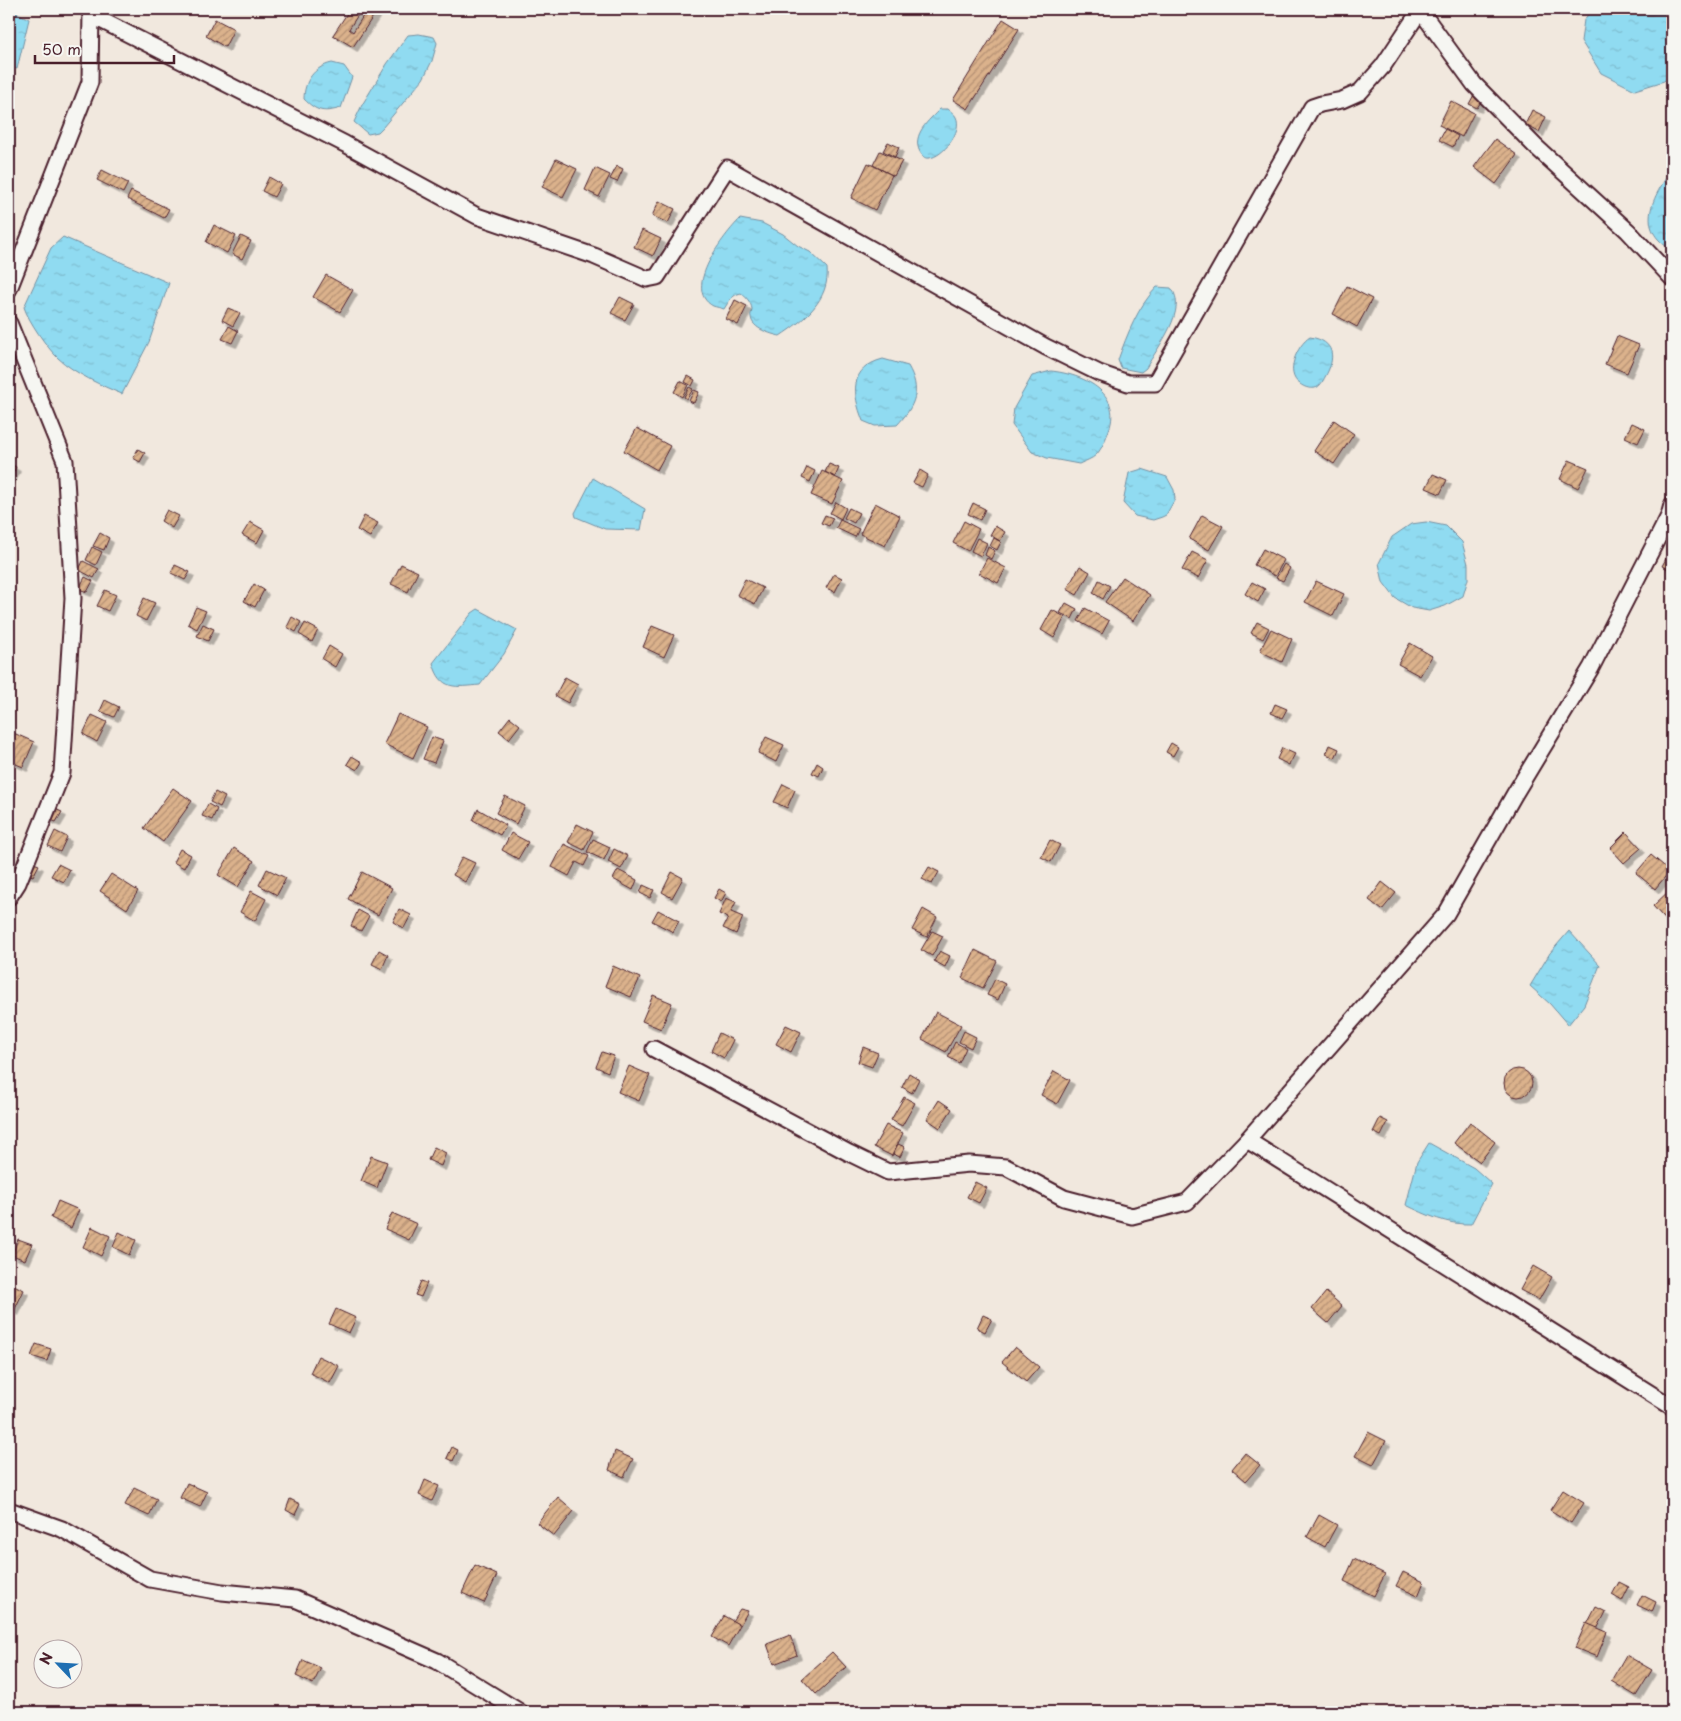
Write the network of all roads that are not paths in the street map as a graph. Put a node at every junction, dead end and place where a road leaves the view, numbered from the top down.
1 (1421, 9) edge
2 (91, 12) edge
3 (1672, 278) edge
4 (9, 289) edge
5 (9, 323) edge
6 (1672, 505) edge
7 (9, 898) edge
8 (654, 1049) dead end
9 (1247, 1140) junction
10 (1672, 1406) edge
11 (9, 1510) edge
12 (520, 1712) edge

1 - 2 street
1 - 3 street
2 - 4 street
5 - 7 street
6 - 9 street
8 - 9 street
9 - 10 street
11 - 12 street

